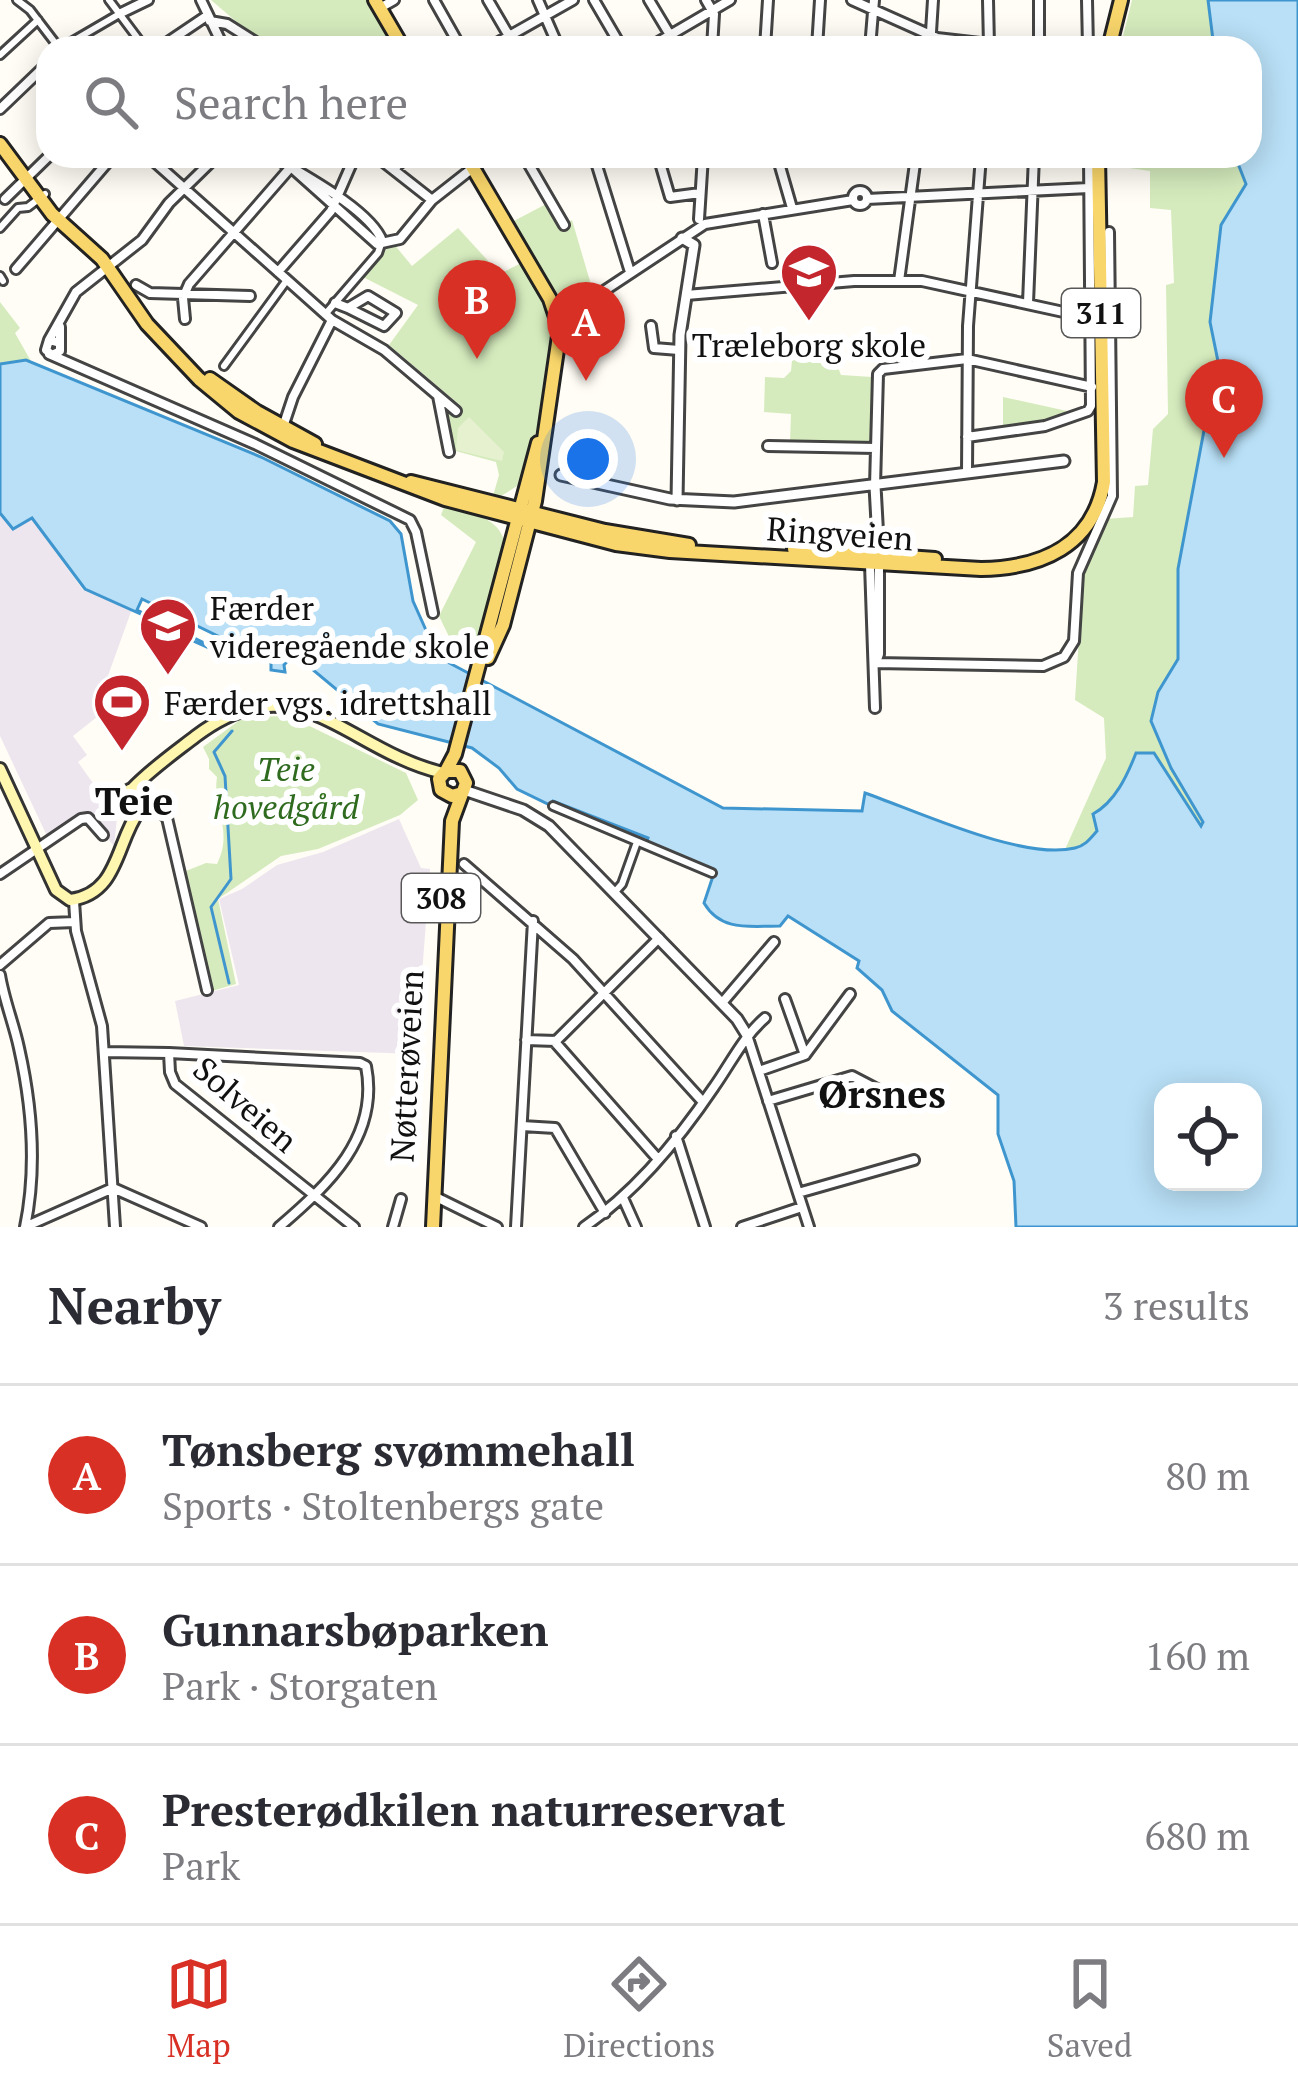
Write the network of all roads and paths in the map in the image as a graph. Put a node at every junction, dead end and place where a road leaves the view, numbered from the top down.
1 (109, 0) edge
2 (148, 0) edge
3 (201, 0) edge
4 (394, 0) edge
5 (434, 0) edge
6 (488, 0) edge
7 (538, 0) edge
8 (573, 0) edge
9 (594, 0) edge
10 (649, 0) edge
11 (706, 0) edge
12 (730, 0) edge
13 (768, 0) edge
14 (820, 0) edge
15 (852, 0) edge
16 (933, 0) edge
17 (988, 0) edge
18 (1039, 0) edge
19 (1087, 0) edge
20 (1120, 0) edge
21 (21, 1) edge
22 (378, 4) edge
23 (874, 5) edge
24 (712, 10) junction
25 (121, 14) junction
26 (547, 15) junction
27 (209, 18) junction
28 (38, 20) junction
29 (670, 35) joint
30 (51, 36) edge
31 (82, 36) edge
32 (137, 36) edge
33 (179, 36) edge
34 (218, 36) edge
35 (245, 36) edge
36 (396, 36) edge
37 (454, 36) edge
38 (509, 36) joint
39 (555, 36) edge
40 (615, 36) edge
41 (712, 36) edge
42 (766, 36) edge
43 (818, 36) edge
44 (871, 36) edge
45 (932, 36) joint
46 (990, 36) edge
47 (1039, 36) edge
48 (1088, 36) edge
49 (1112, 36) edge
50 (0, 55) edge
51 (36, 74) edge
52 (0, 109) edge
53 (0, 140) edge
54 (38, 168) edge
55 (102, 168) edge
56 (161, 168) edge
57 (206, 168) edge
58 (290, 168) edge
59 (292, 168) edge
60 (294, 168) edge
61 (350, 168) edge
62 (463, 168) edge
63 (472, 168) edge
64 (531, 168) edge
65 (598, 168) edge
66 (662, 168) edge
67 (702, 168) edge
68 (780, 168) edge
69 (914, 168) edge
70 (980, 168) edge
71 (1034, 168) edge
72 (1089, 168) edge
73 (1098, 168) edge
74 (394, 169) edge
75 (29, 177) junction
76 (1089, 188) junction
77 (184, 189) junction
78 (1033, 190) junction
79 (978, 192) junction
80 (700, 193) junction
81 (910, 194) junction
82 (42, 195) junction
83 (337, 196) junction
84 (432, 200) junction
85 (3, 202) edge
86 (333, 207) junction
87 (792, 208) junction
88 (764, 214) junction
89 (61, 218) junction
90 (699, 219) dead end
91 (564, 225) dead end
92 (0, 228) edge
93 (1109, 232) dead end
94 (233, 233) junction
95 (682, 238) junction
96 (382, 242) junction
97 (772, 262) dead end
98 (110, 265) junction
99 (16, 269) dead end
100 (278, 272) junction
101 (630, 272) junction
102 (287, 280) junction
103 (899, 281) junction
104 (136, 285) dead end
105 (970, 291) junction
106 (185, 293) junction
107 (685, 295) junction
108 (250, 296) dead end
109 (1028, 303) junction
110 (64, 308) junction
111 (348, 308) junction
112 (331, 312) junction
113 (1091, 318) junction
114 (185, 320) dead end
115 (556, 324) junction
116 (651, 326) dead end
117 (49, 340) junction
118 (61, 345) junction
119 (679, 350) junction
120 (49, 354) junction
121 (968, 359) junction
122 (70, 365) junction
123 (224, 366) dead end
124 (1092, 387) junction
125 (437, 395) junction
126 (550, 395) junction
127 (456, 411) dead end
128 (279, 428) junction
129 (968, 436) junction
130 (768, 446) dead end
131 (876, 448) junction
132 (449, 452) dead end
133 (1064, 461) dead end
134 (967, 473) junction
135 (561, 476) dead end
136 (528, 482) junction
137 (875, 486) junction
138 (677, 500) junction
139 (494, 507) junction
140 (526, 515) junction
141 (553, 528) junction
142 (518, 546) junction
143 (875, 559) junction
144 (434, 613) dead end
145 (875, 663) junction
146 (484, 664) junction
147 (875, 708) dead end
148 (458, 755) junction
149 (0, 769) edge
150 (443, 781) junction
151 (462, 783) junction
152 (140, 800) junction
153 (124, 806) junction
154 (553, 806) dead end
155 (103, 835) dead end
156 (125, 841) junction
157 (638, 842) junction
158 (37, 849) junction
159 (464, 864) dead end
160 (712, 873) dead end
161 (0, 874) edge
162 (614, 892) junction
163 (74, 901) junction
164 (533, 921) junction
165 (75, 922) junction
166 (658, 938) junction
167 (774, 942) dead end
168 (0, 963) edge
169 (0, 975) edge
170 (207, 990) dead end
171 (605, 992) junction
172 (850, 994) dead end
173 (784, 999) dead end
174 (722, 1003) junction
175 (765, 1018) dead end
176 (747, 1035) junction
177 (526, 1040) junction
178 (554, 1041) junction
179 (104, 1052) junction
180 (169, 1054) junction
181 (805, 1055) junction
182 (759, 1072) junction
183 (877, 1089) dead end
184 (768, 1101) junction
185 (704, 1102) junction
186 (522, 1126) junction
187 (676, 1135) junction
188 (657, 1158) junction
189 (914, 1160) dead end
190 (113, 1188) junction
191 (798, 1193) junction
192 (315, 1196) junction
193 (430, 1198) junction
194 (623, 1198) junction
195 (401, 1199) dead end
196 (802, 1207) junction
197 (605, 1213) junction
198 (25, 1227) edge
199 (115, 1227) edge
200 (201, 1227) edge
201 (279, 1227) edge
202 (354, 1227) edge
203 (393, 1227) edge
204 (429, 1227) edge
205 (497, 1227) edge
206 (516, 1227) edge
207 (584, 1227) edge
208 (635, 1227) edge
209 (705, 1227) edge
210 (742, 1227) edge
211 (809, 1227) edge

1 - 25 street
2 - 25 street
3 - 27 street
4 - 22 street
5 - 37 street
6 - 38 street
7 - 26 street
8 - 26 street
9 - 40 street
10 - 29 street
11 - 24 street
12 - 24 street
13 - 42 street
14 - 43 street
15 - 23 street
16 - 45 street
17 - 46 street
18 - 47 street
19 - 48 street
20 - 49 main road
21 - 28 street
22 - 36 main road
23 - 44 street
23 - 45 street
24 - 29 street
24 - 41 street
25 - 31 street
25 - 32 street
26 - 38 street
26 - 39 street
27 - 33 street
27 - 34 street
27 - 35 street
28 - 30 street
28 - 50 street
51 - 52 street
53 - 75 main road
54 - 75 street
55 - 89 street
56 - 77 street
57 - 77 street
58 - 94 street
59 - 86 street
60 - 83 street
61 - 83 street
62 - 84 street
63 - 115 main road
64 - 91 street
65 - 101 street
66 - 80 street
67 - 80 street
68 - 87 street
69 - 81 street
70 - 79 street
71 - 78 street
72 - 76 street
73 - 143 main road, Ringveien / 311
74 - 84 street
75 - 82 main road
75 - 85 street
76 - 78 street
76 - 113 street
77 - 94 street
77 - 98 street
78 - 79 street
78 - 109 street
79 - 81 street
79 - 105 street
80 - 90 street
81 - 87 street
81 - 103 street
82 - 89 main road
82 - 92 street
83 - 86 street
83 - 96 street
84 - 96 street
86 - 96 street
86 - 100 street
87 - 88 street
88 - 95 street
88 - 97 street
89 - 98 main road
89 - 99 street
93 - 145 street
94 - 100 street
94 - 106 street
95 - 101 street
95 - 107 street
96 - 112 street
98 - 110 street
98 - 128 main road
100 - 102 street
101 - 115 street
102 - 112 street
102 - 123 street
103 - 105 street
103 - 107 street
104 - 106 street
105 - 109 street
105 - 121 street
106 - 108 street
106 - 114 street
107 - 119 street
109 - 113 street
110 - 117 street
110 - 118 street
111 - 111 street
111 - 112 street
112 - 125 street
112 - 128 street
113 - 124 street
115 - 126 main road
116 - 119 street
117 - 118 street
117 - 120 street
118 - 120 street
118 - 122 street
119 - 138 street
120 - 122 street
121 - 124 street
121 - 129 street
121 - 131 street
122 - 144 street
124 - 129 street
125 - 127 street
125 - 132 street
126 - 136 main road
126 - 140 main road
128 - 139 main road
129 - 134 street
130 - 131 street
131 - 137 street
133 - 134 street
134 - 137 street
135 - 138 street
136 - 139 main road
136 - 140 main road
137 - 138 street
137 - 143 street
139 - 140 main road
139 - 142 main road
140 - 141 main road, Ringveien / 311
140 - 142 main road, 308
140 - 143 main road, Ringveien / 311
140 - 146 main road, 308
141 - 142 main road
141 - 143 main road, Ringveien / 311
142 - 146 main road, 308
143 - 145 street
145 - 147 street
146 - 148 main road, 308
148 - 150 main road, 308
148 - 151 main road, 308
149 - 158 main road
150 - 151 main road
150 - 151 main road
150 - 152 main road
150 - 193 main road, Nøtterøveien / 308
151 - 162 street
151 - 193 main road, Nøtterøveien / 308
152 - 153 main road
152 - 153 main road
152 - 156 main road
152 - 170 street
153 - 156 main road
154 - 157 street
155 - 158 street
156 - 163 main road
157 - 160 street
157 - 162 street
158 - 161 street
158 - 163 main road
159 - 164 street
162 - 166 street
163 - 165 street
164 - 171 street
164 - 177 street
165 - 168 street
165 - 179 street
166 - 171 street
166 - 174 street
167 - 174 street
169 - 198 street
171 - 178 street
171 - 185 street
172 - 181 street
173 - 181 street
174 - 176 street
175 - 176 street
176 - 182 street
176 - 185 street
177 - 178 street
177 - 186 street
178 - 188 street
179 - 180 street, Solveien
179 - 190 street
180 - 192 street, Solveien
180 - 192 street
181 - 182 street
182 - 184 street
183 - 184 street
184 - 191 street
185 - 187 street
186 - 197 street
186 - 206 street
187 - 188 street
187 - 209 street
188 - 194 street
189 - 191 street
190 - 198 street
190 - 199 street
190 - 200 street
191 - 196 street
192 - 201 street
192 - 202 street, Solveien
193 - 204 main road, 308
193 - 205 street
194 - 197 street
194 - 208 street
195 - 203 street
196 - 210 street
196 - 211 street
197 - 207 street

